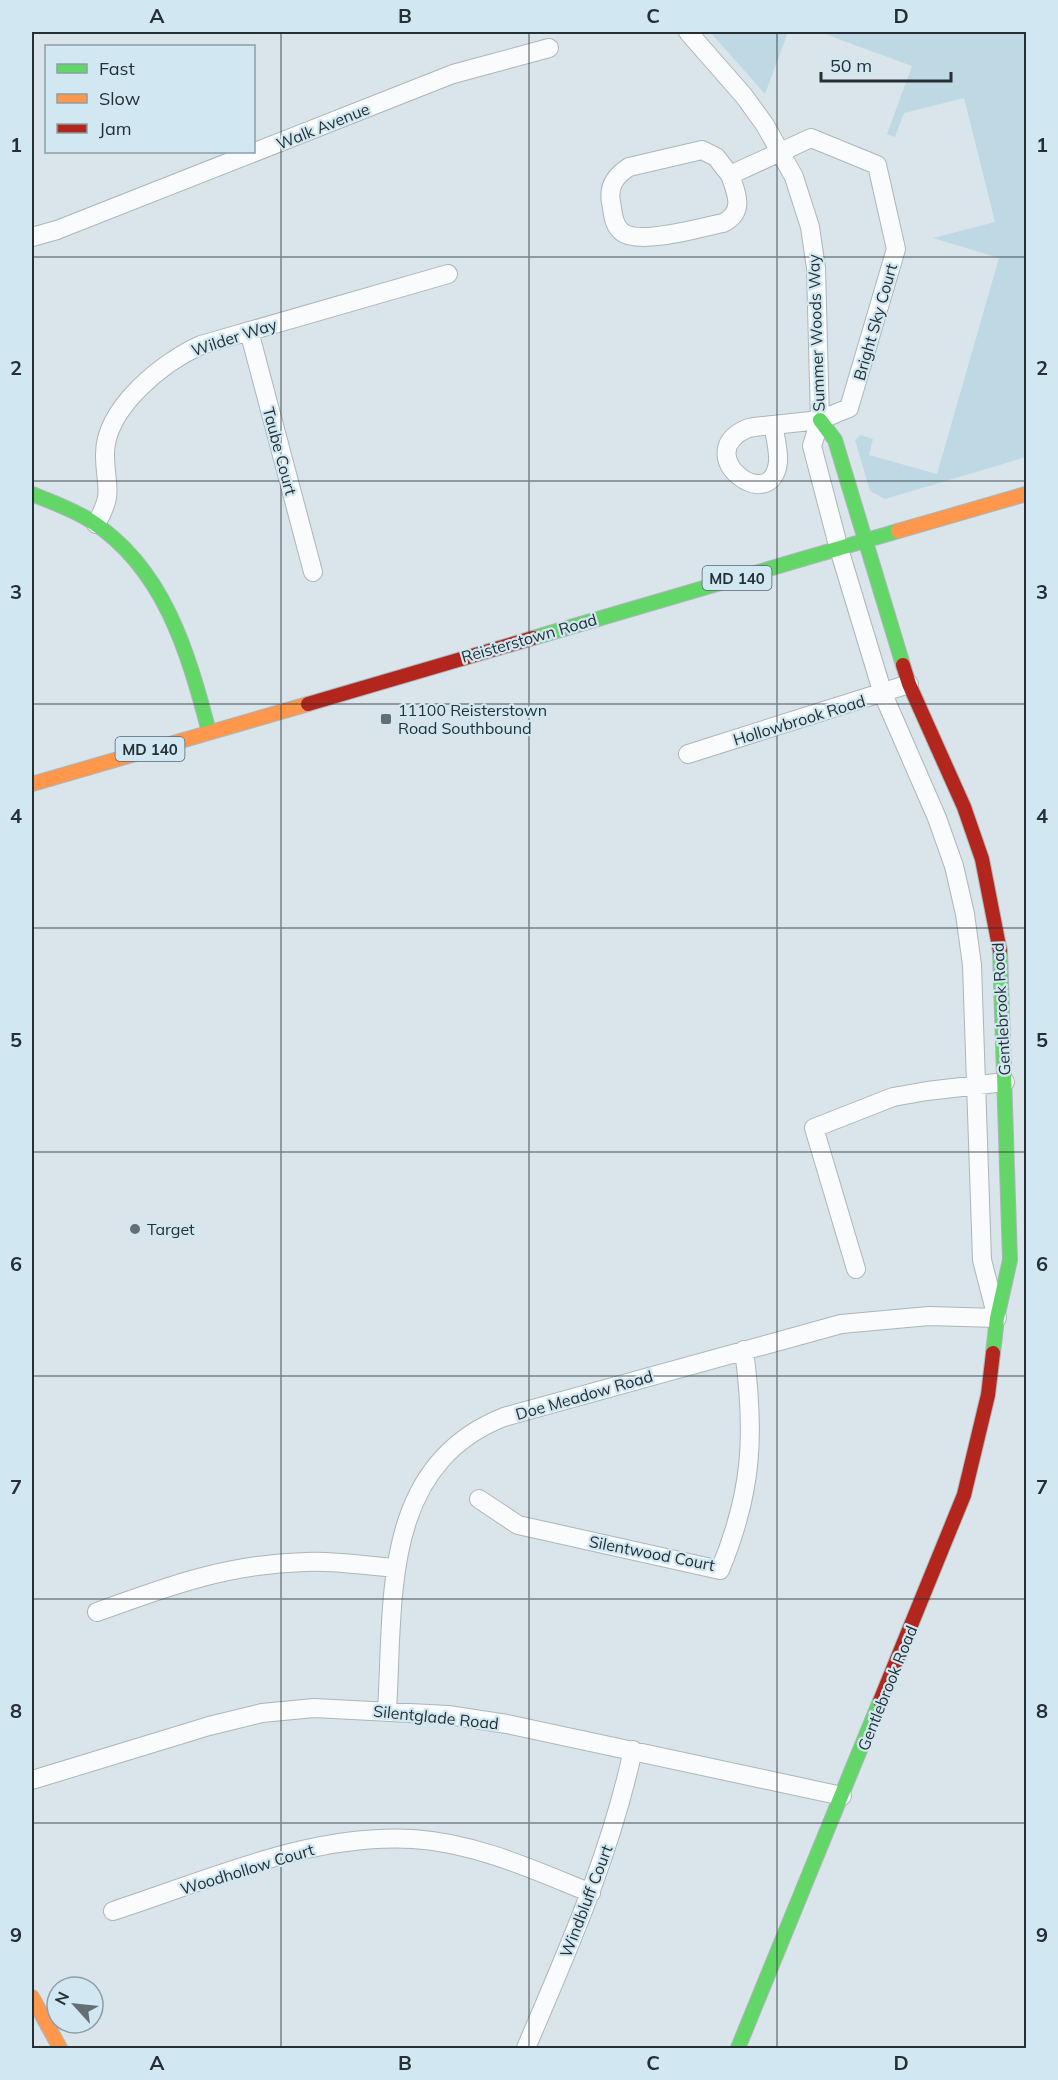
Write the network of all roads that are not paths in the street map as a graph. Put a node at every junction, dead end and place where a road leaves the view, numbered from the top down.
1 (688, 32) edge
2 (549, 48) dead end
3 (255, 152) edge
4 (781, 152) junction
5 (253, 153) edge
6 (730, 175) junction
7 (32, 237) edge
8 (448, 274) dead end
9 (249, 331) junction
10 (820, 420) junction
11 (774, 425) dead end
12 (32, 494) edge
13 (1026, 494) edge
14 (96, 524) junction
15 (864, 542) junction
16 (839, 549) junction
17 (313, 572) dead end
18 (909, 684) junction
19 (883, 694) junction
20 (209, 732) junction
21 (688, 754) dead end
22 (32, 784) edge
23 (1005, 1082) junction
24 (976, 1085) junction
25 (856, 1269) dead end
26 (997, 1318) junction
27 (744, 1350) junction
28 (479, 1499) dead end
29 (396, 1568) junction
30 (97, 1612) dead end
31 (387, 1710) junction
32 (633, 1750) junction
33 (32, 1780) edge
34 (843, 1796) junction
35 (591, 1893) junction
36 (113, 1911) dead end
37 (32, 1997) edge
38 (60, 2049) edge
39 (526, 2049) edge
40 (738, 2049) edge

1 - 4 street, Summer Woods Way
2 - 3 street, Walk Avenue
4 - 6 street
4 - 10 street, Summer Woods Way
4 - 10 street, Bright Sky Court
5 - 7 street, Walk Avenue
6 - 6 street
8 - 9 street, Wilder Way
9 - 14 street, Wilder Way
9 - 17 street, Taube Court
10 - 11 street
10 - 15 street, Summer Woods Way
10 - 16 street, Summer Woods Way
12 - 14 street
13 - 15 street, Reisterstown Road / MD 140
14 - 20 street
15 - 16 street, Reisterstown Road / MD 140
15 - 18 street, Gentlebrook Road
16 - 19 street, Gentlebrook Road
16 - 20 street, Reisterstown Road / MD 140
18 - 19 street, Hollowbrook Road
18 - 23 street, Gentlebrook Road
19 - 21 street, Hollowbrook Road
19 - 24 street, Gentlebrook Road
20 - 22 street, Reisterstown Road / MD 140
23 - 24 street
23 - 26 street, Gentlebrook Road
24 - 25 street
24 - 26 street, Gentlebrook Road
26 - 27 street, Doe Meadow Road
26 - 34 street, Gentlebrook Road
27 - 28 street, Silentwood Court
27 - 29 street, Doe Meadow Road
29 - 30 street
29 - 31 street, Doe Meadow Road
31 - 32 street, Silentglade Road
31 - 33 street, Silentglade Road
32 - 34 street, Silentglade Road
32 - 35 street, Windbluff Court
34 - 40 street, Gentlebrook Road
35 - 36 street, Woodhollow Court
35 - 39 street, Windbluff Court
37 - 38 street

